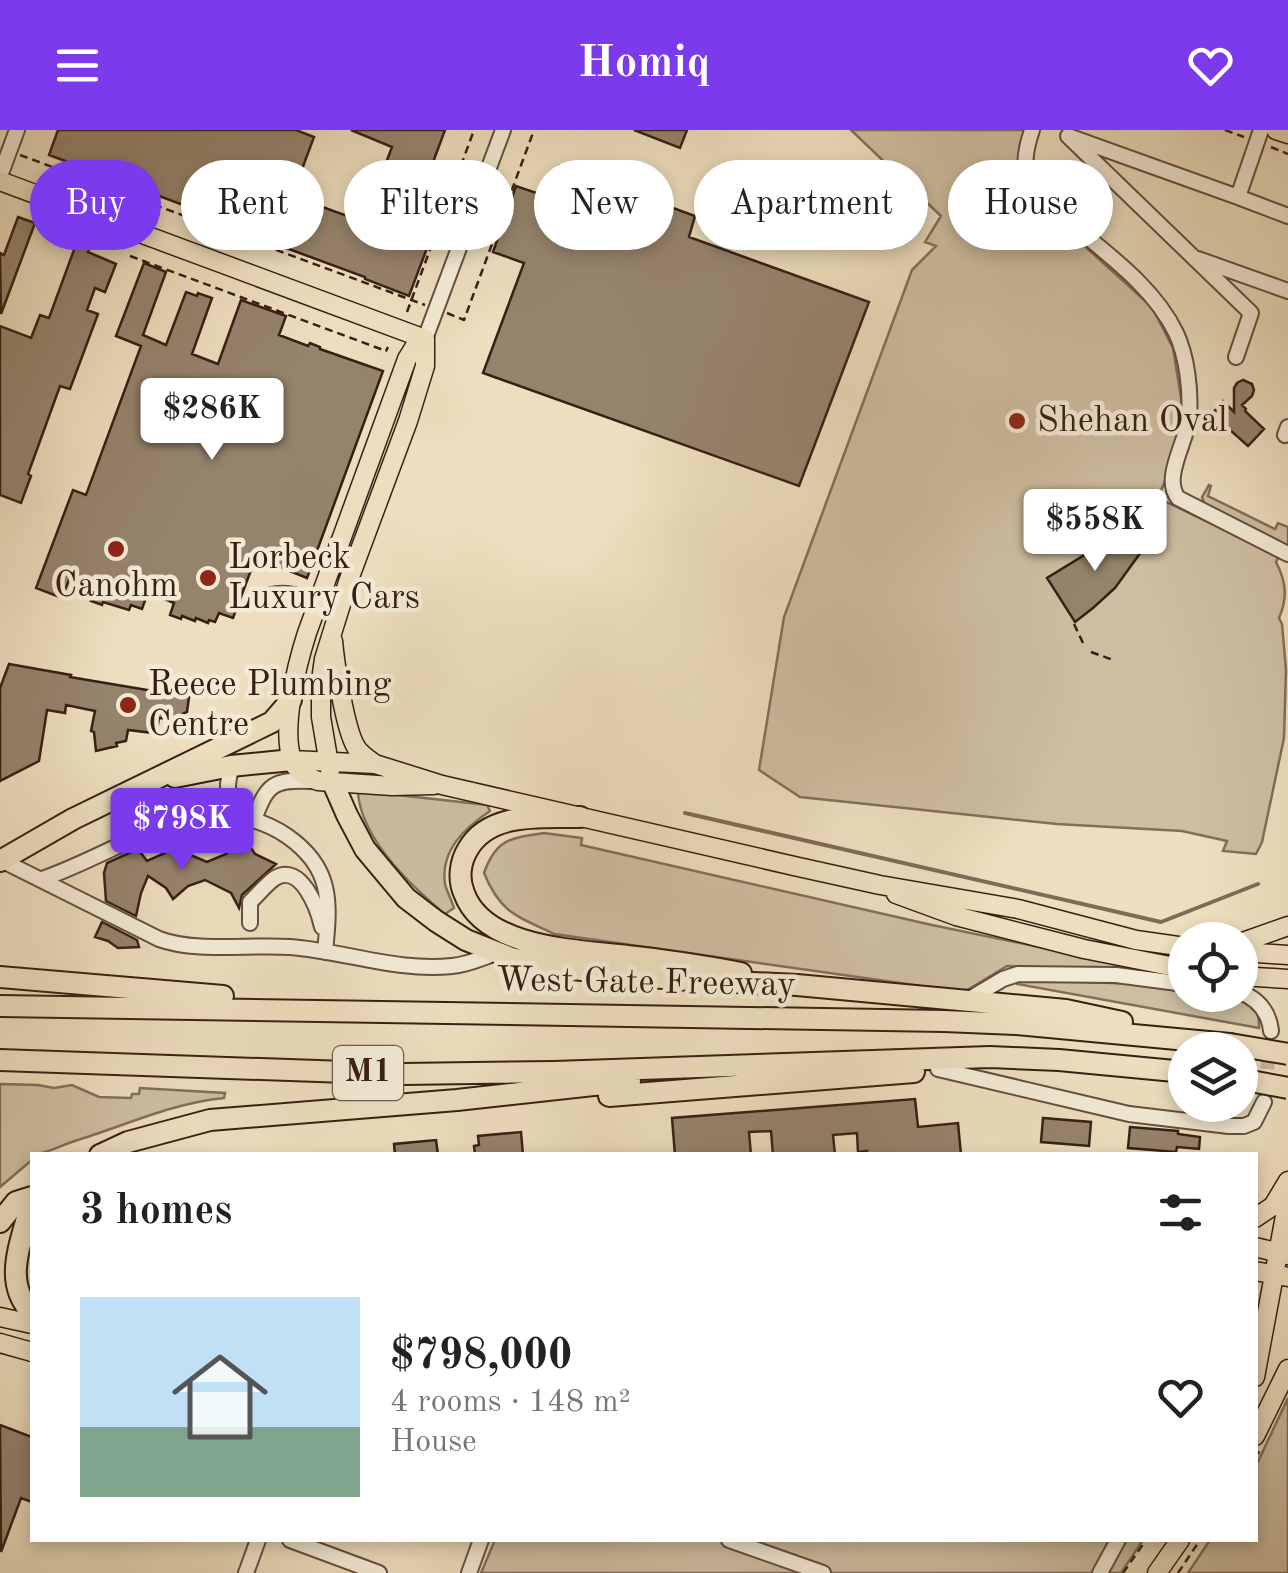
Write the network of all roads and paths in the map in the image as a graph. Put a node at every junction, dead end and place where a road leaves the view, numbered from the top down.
1 (17, 130) edge
2 (474, 130) edge
3 (503, 130) edge
4 (534, 130) edge
5 (1032, 130) edge
6 (1040, 130) edge
7 (1261, 130) edge
8 (1276, 130) edge
9 (1288, 134) edge
10 (9, 151) junction
11 (1027, 156) junction
12 (0, 178) edge
13 (1238, 198) junction
14 (1288, 216) edge
15 (130, 256) dead end
16 (1193, 258) junction
17 (1288, 291) edge
18 (413, 300) junction
19 (436, 309) junction
20 (407, 312) dead end
21 (425, 339) junction
22 (388, 347) dead end
23 (1236, 357) dead end
24 (1288, 554) edge
25 (261, 600) dead end
26 (317, 604) junction
27 (338, 612) junction
28 (1074, 624) dead end
29 (332, 632) junction
30 (1083, 643) dead end
31 (1091, 652) dead end
32 (1113, 660) dead end
33 (291, 700) junction
34 (292, 760) junction
35 (327, 760) junction
36 (375, 764) junction
37 (230, 766) junction
38 (326, 782) junction
39 (442, 785) junction
40 (131, 792) junction
41 (229, 815) junction
42 (580, 817) junction
43 (254, 820) junction
44 (1, 860) edge
45 (42, 879) junction
46 (880, 886) junction
47 (250, 923) dead end
48 (322, 926) dead end
49 (1288, 926) edge
50 (1258, 937) edge
51 (1168, 945) edge
52 (325, 952) junction
53 (496, 953) junction
54 (1258, 954) edge
55 (1288, 956) edge
56 (1168, 966) edge
57 (0, 977) edge
58 (1258, 978) edge
59 (1264, 978) junction
60 (1288, 979) edge
61 (1168, 982) edge
62 (796, 984) junction
63 (1288, 993) edge
64 (965, 1001) junction
65 (1258, 1003) edge
66 (0, 1006) edge
67 (364, 1010) junction
68 (1171, 1032) edge
69 (1271, 1032) tunnel mouth
70 (1168, 1038) edge
71 (1258, 1049) edge
72 (1288, 1054) edge
73 (957, 1057) junction
74 (0, 1060) edge
75 (736, 1066) junction
76 (938, 1069) junction
77 (1168, 1070) edge
78 (1258, 1082) edge
79 (1288, 1088) edge
80 (1264, 1102) dead end
81 (326, 1112) junction
82 (106, 1152) edge
83 (1288, 1181) edge
84 (30, 1198) edge
85 (1288, 1200) edge
86 (30, 1207) edge
87 (3, 1214) edge
88 (1258, 1216) edge
89 (1258, 1249) edge
90 (1283, 1265) edge
91 (1258, 1270) edge
92 (30, 1311) edge
93 (0, 1317) edge
94 (30, 1324) edge
95 (0, 1343) edge
96 (30, 1351) edge
97 (1258, 1358) edge
98 (1288, 1368) edge
99 (1258, 1430) edge
100 (257, 1542) edge
101 (295, 1542) edge
102 (480, 1542) edge
103 (735, 1542) edge
104 (1117, 1542) edge
105 (1145, 1542) edge
106 (1179, 1542) edge
107 (1199, 1542) edge
108 (246, 1573) edge
109 (378, 1573) edge
110 (469, 1573) edge
111 (824, 1573) edge
112 (1100, 1573) edge
113 (1124, 1573) edge
114 (1157, 1573) edge
115 (1178, 1573) edge

1 - 10 street
2 - 18 path
3 - 19 street
4 - 19 path
5 - 11 street
6 - 11 street
7 - 13 street
8 - 9 main road
10 - 12 street
10 - 18 path
11 - 24 street
12 - 21 main road
13 - 14 street
13 - 16 street
15 - 22 path
16 - 17 street
16 - 23 street
18 - 19 path
18 - 20 path
19 - 21 street
21 - 26 main road
21 - 27 main road
25 - 26 street
26 - 27 street
26 - 33 main road
27 - 29 main road
28 - 30 path
29 - 35 main road
29 - 36 main road
31 - 32 path
33 - 34 main road
33 - 40 highway
34 - 35 main road
34 - 37 highway
34 - 38 main road
35 - 36 main road
35 - 38 main road
36 - 39 main road
37 - 40 highway
37 - 41 street
38 - 39 main road
38 - 43 street
38 - 53 highway
39 - 42 main road
40 - 44 highway
41 - 43 street
41 - 45 street
42 - 46 main road
42 - 62 highway
43 - 52 street
44 - 45 street
45 - 52 street
46 - 51 main road
46 - 56 main road
47 - 48 street
49 - 50 main road
52 - 53 street
53 - 62 highway
54 - 55 main road
57 - 67 highway, M1
58 - 59 main road
59 - 60 main road
59 - 63 main road
61 - 64 street
62 - 64 highway
64 - 68 highway
65 - 69 street
66 - 67 highway, West Gate Freeway / M1
67 - 70 highway, West Gate Freeway / M1
71 - 72 highway, West Gate Freeway / M1, bridge
73 - 75 highway, M1
73 - 76 highway
73 - 77 highway, M1
74 - 75 highway, M1
75 - 81 highway
76 - 80 street
76 - 81 highway
78 - 79 highway, bridge
81 - 82 highway
83 - 88 main road
84 - 87 highway
85 - 90 main road
86 - 92 highway
89 - 90 main road
90 - 91 main road
90 - 97 main road
93 - 94 main road
95 - 96 main road
98 - 99 main road
100 - 108 street
101 - 109 street
102 - 110 street
103 - 111 street
104 - 112 street
105 - 113 path
106 - 114 main road
107 - 115 path

